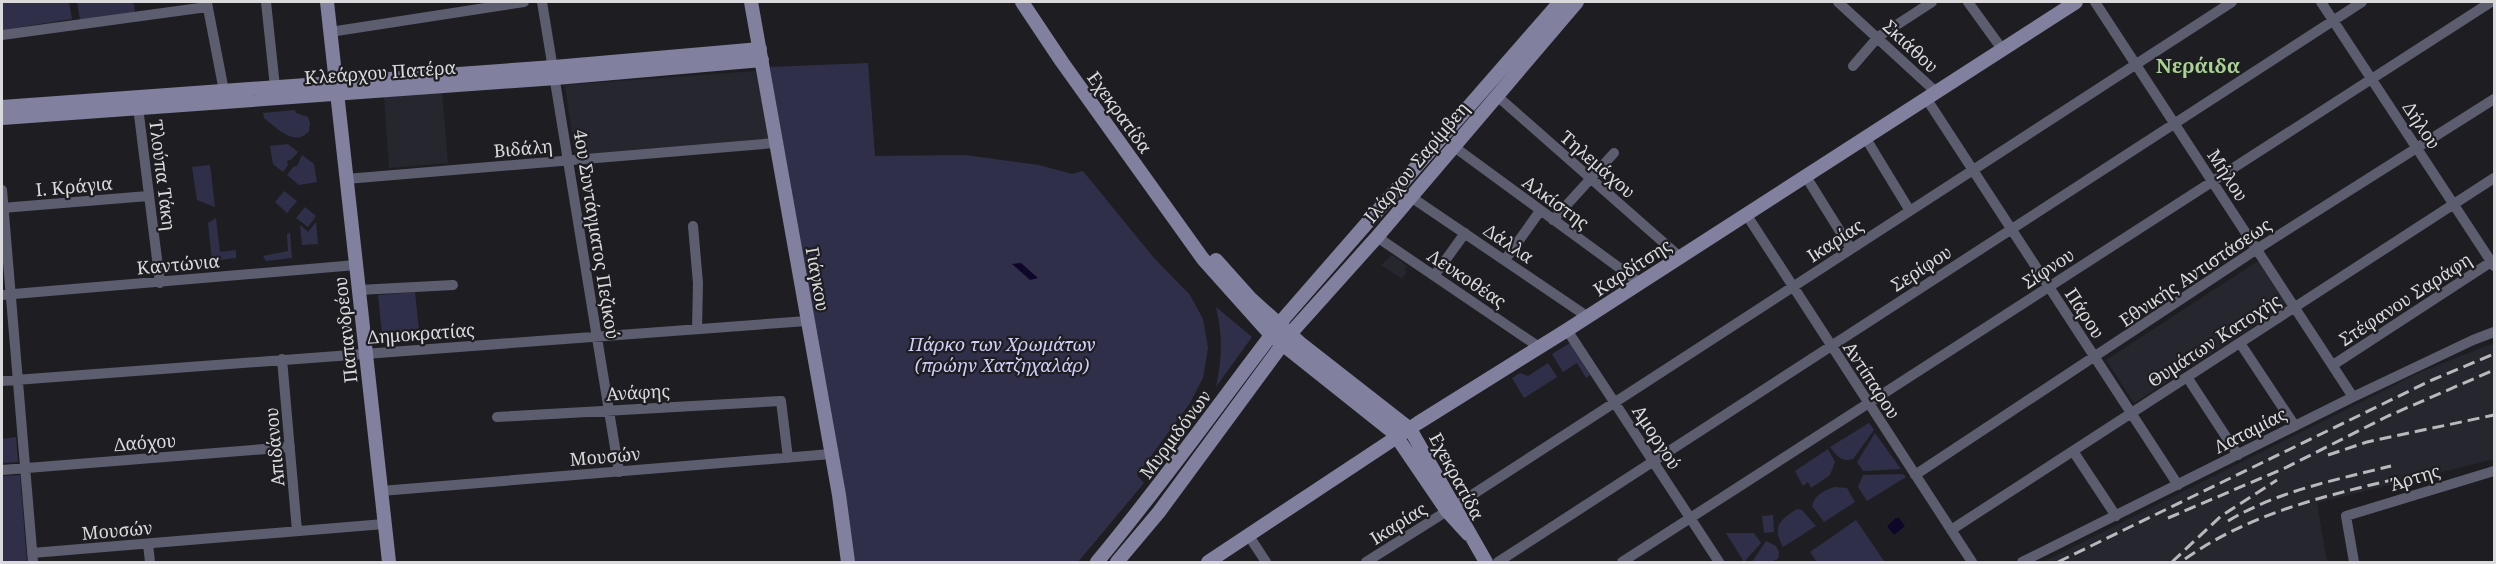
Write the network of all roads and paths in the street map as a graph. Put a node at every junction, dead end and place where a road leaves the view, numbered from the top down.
1 (266, 2) edge
2 (327, 2) edge
3 (524, 2) edge
4 (542, 2) edge
5 (751, 2) edge
6 (1022, 2) edge
7 (1560, 2) edge
8 (1577, 2) edge
9 (1839, 2) edge
10 (1932, 2) edge
11 (1968, 2) edge
12 (2076, 2) edge
13 (2095, 2) edge
14 (2232, 2) edge
15 (2322, 2) edge
16 (2362, 2) edge
17 (2492, 2) edge
18 (207, 4) edge
19 (2334, 20) junction
20 (330, 32) junction
21 (2, 35) edge
22 (1878, 37) junction
23 (2002, 49) junction
24 (761, 54) junction
25 (2136, 64) junction
26 (1853, 66) dead end
27 (555, 72) junction
28 (2372, 79) junction
29 (275, 87) junction
30 (336, 87) junction
31 (224, 91) junction
32 (1930, 94) junction
33 (1496, 95) junction
34 (2494, 99) edge
35 (2, 107) edge
36 (138, 107) junction
37 (2, 118) edge
38 (2175, 123) junction
39 (1865, 137) junction
40 (775, 143) junction
41 (1453, 146) junction
42 (2418, 149) junction
43 (1614, 153) dead end
44 (567, 161) junction
45 (1972, 170) junction
46 (1805, 176) junction
47 (1588, 178) junction
48 (2494, 178) edge
49 (346, 179) junction
50 (2212, 181) junction
51 (2, 190) edge
52 (148, 196) junction
53 (1411, 197) junction
54 (2454, 204) junction
55 (2, 208) edge
56 (1540, 211) junction
57 (1910, 211) junction
58 (1746, 214) junction
59 (1553, 220) junction
60 (693, 226) dead end
61 (2011, 229) junction
62 (1465, 233) junction
63 (1377, 237) junction
64 (1851, 249) junction
65 (2257, 249) junction
66 (1680, 257) junction
67 (1505, 260) junction
68 (2494, 263) edge
69 (356, 265) junction
70 (1434, 276) junction
71 (160, 283) junction
72 (1640, 283) junction
73 (453, 285) dead end
74 (1794, 286) junction
75 (2049, 287) junction
76 (359, 290) junction
77 (6, 294) edge
78 (2295, 307) junction
79 (1588, 317) junction
80 (807, 321) junction
81 (697, 330) junction
82 (1567, 330) junction
83 (2494, 332) edge
84 (1280, 335) junction
85 (597, 337) junction
86 (2240, 343) junction
87 (1831, 346) junction
88 (1539, 347) junction
89 (366, 353) junction
90 (2095, 358) junction
91 (282, 359) junction
92 (2333, 365) junction
93 (2187, 377) junction
94 (16, 380) junction
95 (2, 381) edge
96 (2353, 397) junction
97 (1615, 403) junction
98 (1868, 404) junction
99 (609, 410) junction
100 (2131, 413) junction
101 (496, 417) dead end
102 (2295, 426) junction
103 (1405, 433) junction
104 (290, 447) junction
105 (2073, 451) junction
106 (831, 454) junction
107 (2238, 455) junction
108 (788, 458) junction
109 (1653, 462) junction
110 (24, 468) junction
111 (2, 470) edge
112 (619, 471) junction
113 (2494, 471) edge
114 (1915, 475) junction
115 (2178, 485) junction
116 (381, 491) junction
117 (1451, 509) junction
118 (2116, 516) junction
119 (1690, 519) junction
120 (384, 524) junction
121 (1951, 530) junction
122 (297, 531) junction
123 (1249, 536) junction
124 (148, 544) junction
125 (32, 558) edge
126 (150, 562) edge
127 (389, 562) edge
128 (848, 562) edge
129 (1097, 562) edge
130 (1117, 562) edge
131 (1208, 562) edge
132 (1266, 562) edge
133 (1366, 562) edge
134 (1486, 562) edge
135 (1498, 562) edge
136 (1622, 562) edge
137 (1719, 562) edge
138 (1972, 562) edge
139 (2022, 562) edge
140 (2354, 562) edge

1 - 29 street
2 - 20 street, Παπανδρέου
3 - 20 street
4 - 27 street, 4ου Συντάγματος Πεζικού
5 - 24 street, Γιάγκου
6 - 84 street, Εχεκρατίδα
7 - 84 street, Ιλάρχου Σαρίμβεη
8 - 33 street, Ιλάρχου Σαρίμβεη
9 - 22 street, Σκιάθου
10 - 22 street
11 - 23 street
12 - 23 street, Καρδίτσης
13 - 25 street, Μήλου
14 - 25 street, Ικαρίας
15 - 19 street, Δήλου
16 - 19 street, Σερίφου
17 - 28 street, Σίφνου
18 - 21 street
18 - 31 street
19 - 28 street, Δήλου
19 - 38 street, Σερίφου
20 - 30 street, Παπανδρέου
22 - 26 street
22 - 32 street, Σκιάθου
23 - 32 street, Καρδίτσης
24 - 27 street, Κλεάρχου Πατέρα
24 - 40 street, Γιάγκου
25 - 38 street, Μήλου
25 - 45 street, Ικαρίας
27 - 30 street, Κλεάρχου Πατέρα
27 - 44 street, 4ου Συντάγματος Πεζικού
28 - 42 street, Δήλου
28 - 50 street, Σίφνου
29 - 30 street, Κλεάρχου Πατέρα
29 - 31 street, Κλεάρχου Πατέρα
30 - 36 street, Κλεάρχου Πατέρα
30 - 49 street, Παπανδρέου
31 - 35 street, Κλεάρχου Πατέρα
32 - 39 street, Καρδίτσης
32 - 45 street, Πάρου
33 - 41 street, Ιλάρχου Σαρίμβεη
33 - 47 street, Τηλεμάχου
34 - 42 street, Εθνικής Αντιστάσεως
36 - 37 street, Κλεάρχου Πατέρα
36 - 52 street, Τλούπα Τάκη
38 - 50 street, Μήλου
38 - 61 street, Σερίφου
39 - 46 street, Καρδίτσης
39 - 57 street
40 - 44 street, Βιδάλη
40 - 80 street, Γιάγκου
41 - 53 street, Ιλάρχου Σαρίμβεη
41 - 56 street, Αλκίστης
42 - 54 street, Δήλου
42 - 65 street, Εθνικής Αντιστάσεως
43 - 47 street
44 - 49 street, Βιδάλη
44 - 85 street, 4ου Συντάγματος Πεζικού
45 - 57 street, Ικαρίας
45 - 61 street, Πάρου
46 - 58 street, Καρδίτσης
46 - 64 street
47 - 59 street
47 - 66 street, Τηλεμάχου
48 - 54 street, Θυμάτων Κατοχής
49 - 69 street, Παπανδρέου
50 - 65 street, Μήλου
50 - 75 street, Σίφνου
51 - 55 street
52 - 55 street, Ι. Κράγια
52 - 71 street, Τλούπα Τάκη
53 - 62 street, Δάλλα
53 - 63 street, Ιλάρχου Σαρίμβεη
54 - 68 street, Δήλου
54 - 78 street, Θυμάτων Κατοχής
55 - 77 street
56 - 59 street, Αλκίστης
56 - 67 street
57 - 64 street, Ικαρίας
58 - 66 street, Καρδίτσης
58 - 74 street, Αντίπαρου
59 - 72 street, Αλκίστης
60 - 81 street
61 - 75 street, Πάρου
61 - 87 street, Σερίφου
62 - 67 street, Δάλλα
62 - 70 street
63 - 70 street, Λευκοθέας
63 - 84 street, Ιλάρχου Σαρίμβεη
64 - 74 street, Ικαρίας
65 - 78 street, Μήλου
65 - 90 street, Εθνικής Αντιστάσεως
66 - 72 street, Καρδίτσης
67 - 79 street, Δάλλα
68 - 92 street, Στέφανου Σαράφη
69 - 71 street, Καντώνια
69 - 76 street, Παπανδρέου
70 - 88 street, Λευκοθέας
71 - 77 street, Καντώνια
72 - 79 street, Καρδίτσης
73 - 76 street
74 - 87 street, Αντίπαρου
74 - 97 street, Ικαρίας
75 - 90 street, Πάρου
75 - 98 street, Σίφνου
76 - 89 street, Παπανδρέου
77 - 94 street
78 - 86 street, Θυμάτων Κατοχής
78 - 92 street, Μήλου
79 - 82 street, Καρδίτσης
80 - 81 street, Δημοκρατίας
80 - 106 street, Γιάγκου
81 - 85 street, Δημοκρατίας
82 - 88 street, Καρδίτσης
82 - 97 street, Αμοργού
83 - 96 street, Λαταμίας
84 - 103 street, Εχεκρατίδα
84 - 129 street, Μυρμιδόνων
84 - 130 street, Μυρμιδόνων
85 - 89 street, Δημοκρατίας
85 - 99 street, 4ου Συντάγματος Πεζικού
86 - 93 street, Θυμάτων Κατοχής
86 - 102 street
87 - 98 street, Αντίπαρου
87 - 109 street, Σερίφου
88 - 103 street, Καρδίτσης
89 - 91 street, Δημοκρατίας
89 - 116 street, Παπανδρέου
90 - 100 street, Πάρου
90 - 114 street, Εθνικής Αντιστάσεως
91 - 94 street, Δημοκρατίας
91 - 104 street, Απιδάνου
92 - 96 street, Μήλου
93 - 100 street, Θυμάτων Κατοχής
93 - 107 street
94 - 95 street, Δημοκρατίας
94 - 110 street
96 - 102 street, Λαταμίας
97 - 109 street, Αμοργού
97 - 117 street, Ικαρίας
98 - 114 street, Αντίπαρου
98 - 119 street, Σίφνου
99 - 101 street, Ανάφης
99 - 108 street, Ανάφης
99 - 112 street, 4ου Συντάγματος Πεζικού
100 - 105 street, Θυμάτων Κατοχής
100 - 115 street, Πάρου
102 - 107 street, Λαταμίας
103 - 117 street, Εχεκρατίδα
103 - 123 street, Καρδίτσης
104 - 110 street, Δαόχου
104 - 122 street, Απιδάνου
105 - 118 street
105 - 121 street, Θυμάτων Κατοχής
106 - 108 street, Μουσών
106 - 128 street, Γιάγκου
107 - 115 street, Λαταμίας
108 - 112 street, Μουσών
109 - 119 street, Αμοργού
109 - 135 street, Σερίφου
110 - 111 street, Δαόχου
110 - 125 street
112 - 116 street, Μουσών
113 - 140 street, Άρτης
114 - 121 street, Αντίπαρου
115 - 118 street, Λαταμίας
116 - 120 street, Παπανδρέου
117 - 133 street, Ικαρίας
117 - 134 street, Εχεκρατίδα
118 - 139 street, Λαταμίας
119 - 136 street, Σίφνου
119 - 137 street, Αμοργού
120 - 122 street, Μουσών
120 - 127 street, Παπανδρέου
121 - 138 street, Αντίπαρου
122 - 124 street, Μουσών
123 - 131 street, Καρδίτσης
123 - 132 street
124 - 125 street, Μουσών
124 - 126 street

